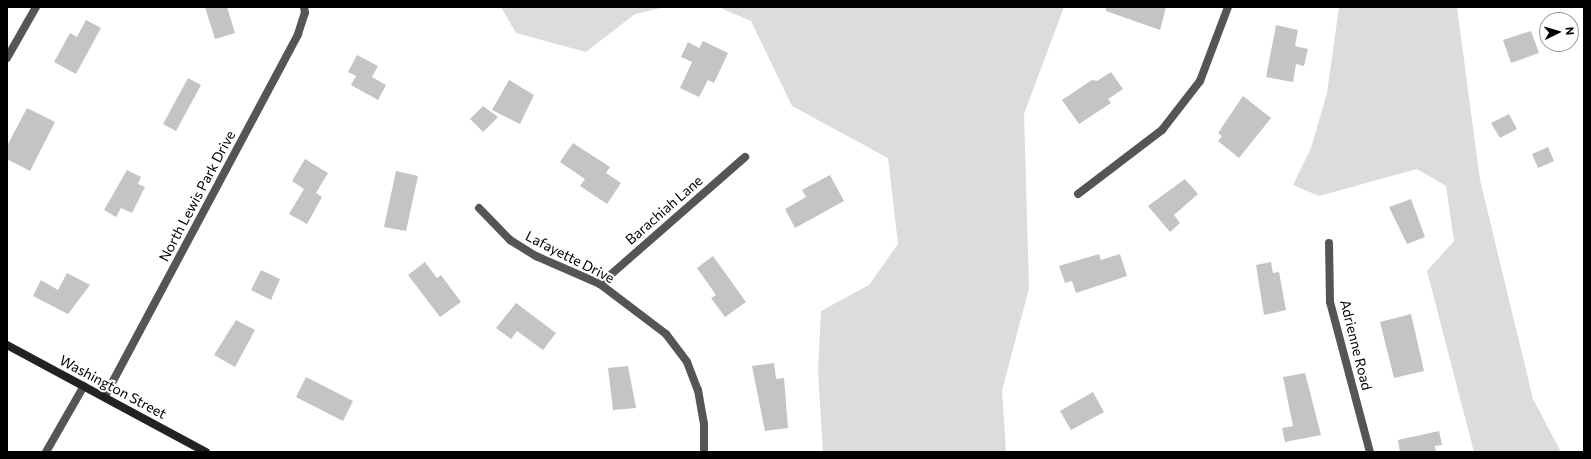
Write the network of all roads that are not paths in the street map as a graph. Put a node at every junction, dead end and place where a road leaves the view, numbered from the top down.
1 (36, 7) edge
2 (304, 7) edge
3 (1228, 7) edge
4 (7, 58) edge
5 (745, 157) dead end
6 (1078, 194) dead end
7 (479, 208) dead end
8 (1329, 243) dead end
9 (600, 284) junction
10 (7, 346) edge
11 (84, 386) junction
12 (105, 396) junction
13 (46, 452) edge
14 (206, 452) edge
15 (704, 452) edge
16 (1370, 452) edge

1 - 4 street
2 - 12 street, North Lewis Park Drive
3 - 6 street
5 - 9 street, Barachiah Lane
7 - 9 street, Lafayette Drive
8 - 16 street, Adrienne Road
9 - 15 street, Lafayette Drive
10 - 11 main road, Washington Street
11 - 12 main road, Washington Street
11 - 13 street
12 - 14 main road, Washington Street

